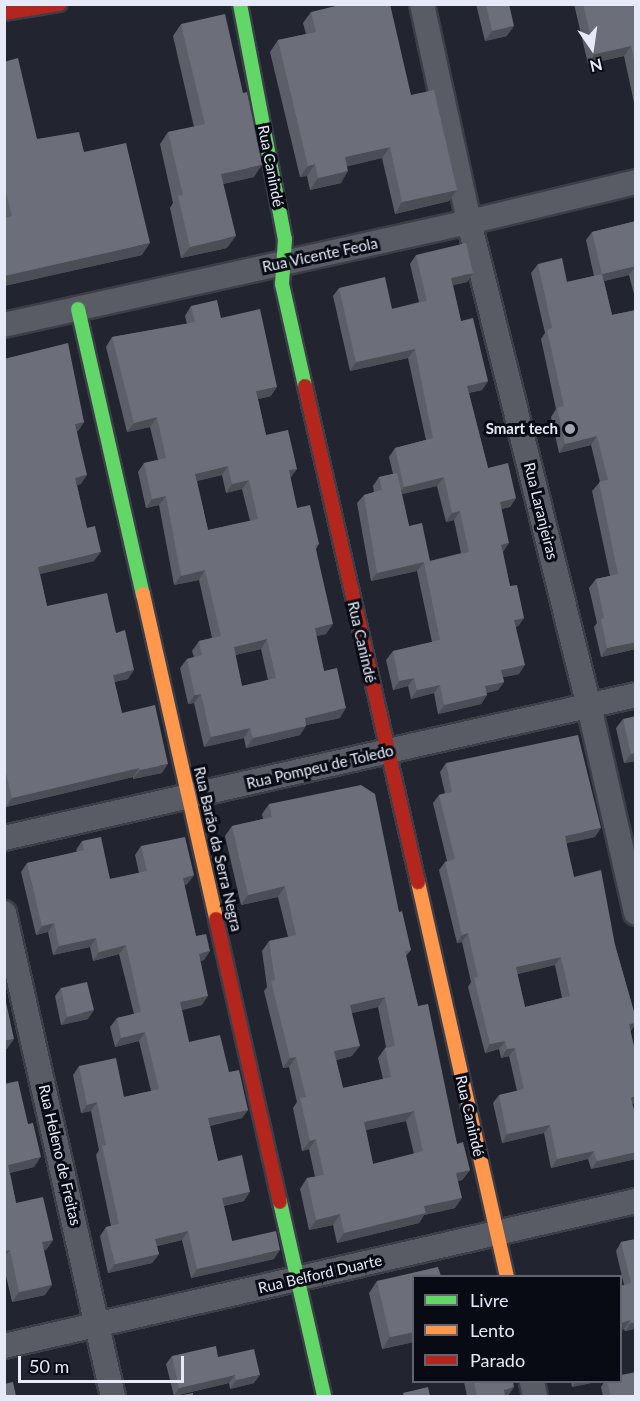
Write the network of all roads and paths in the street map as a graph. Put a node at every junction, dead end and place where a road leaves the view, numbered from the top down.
1 (59, 4) edge
2 (240, 4) edge
3 (422, 4) edge
4 (4, 13) edge
5 (636, 182) edge
6 (469, 222) junction
7 (284, 263) junction
8 (78, 309) junction
9 (4, 325) edge
10 (636, 695) edge
11 (589, 706) junction
12 (387, 752) junction
13 (189, 796) junction
14 (4, 838) edge
15 (4, 913) edge
16 (636, 913) edge
17 (636, 1201) edge
18 (497, 1233) junction
19 (507, 1275) edge
20 (299, 1279) junction
21 (98, 1325) junction
22 (4, 1346) edge
23 (113, 1396) edge
24 (324, 1396) edge

1 - 4 street
2 - 7 street, Rua Canindé
3 - 6 street, Rua Laranjeiras
5 - 6 street, Rua Vicente Feola
6 - 7 street, Rua Vicente Feola
6 - 11 street, Rua Laranjeiras
7 - 8 street, Rua Vicente Feola
7 - 12 street, Rua Canindé
8 - 9 street, Rua Vicente Feola
8 - 13 street, Rua Barão da Serra Negra
10 - 11 street, Rua Pompeu de Toledo
11 - 12 street, Rua Pompeu de Toledo
11 - 16 street, Rua Laranjeiras
12 - 13 street, Rua Pompeu de Toledo
12 - 18 street, Rua Canindé
13 - 14 street, Rua Pompeu de Toledo
13 - 20 street, Rua Barão da Serra Negra
15 - 21 street, Rua Heleno de Freitas
17 - 18 street, Rua Belford Duarte
18 - 19 street, Rua Canindé
18 - 20 street, Rua Belford Duarte
20 - 21 street, Rua Belford Duarte
20 - 24 street, Rua Barão da Serra Negra
21 - 22 street, Rua Belford Duarte
21 - 23 street, Rua Heleno de Freitas

